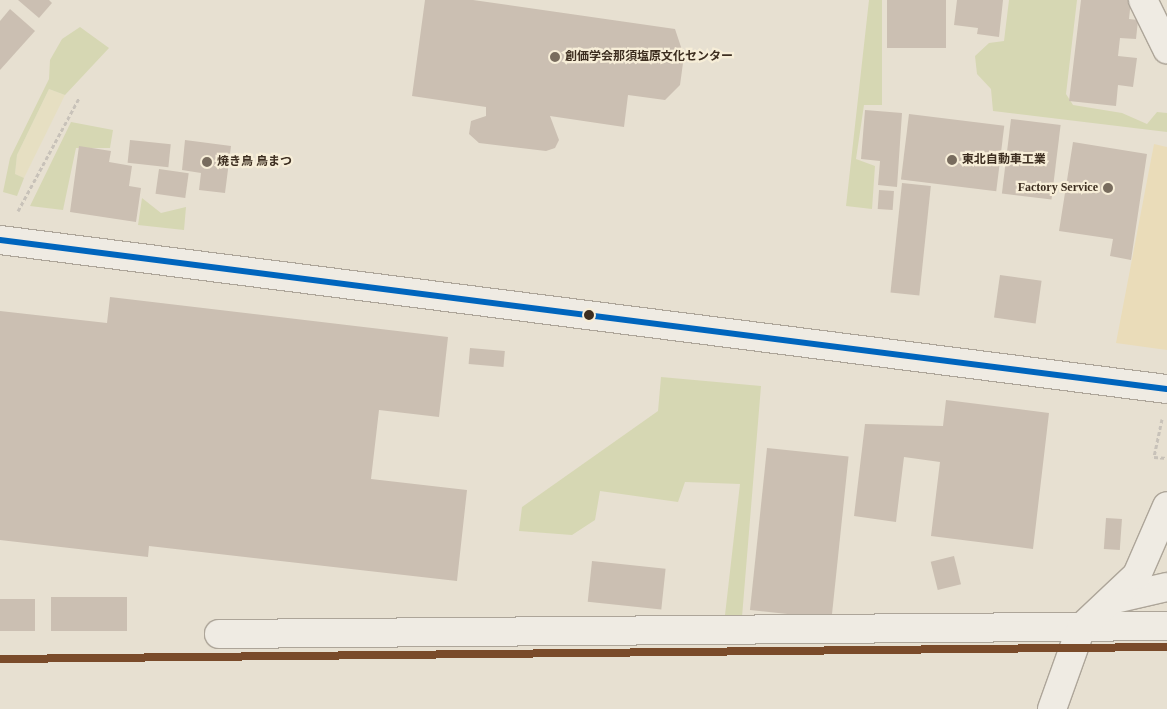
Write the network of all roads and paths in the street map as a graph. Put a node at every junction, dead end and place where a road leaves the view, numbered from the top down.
1 (1143, 0) edge
2 (1167, 49) edge
3 (79, 98) dead end
4 (1, 241) edge
5 (1166, 399) edge
6 (1167, 458) edge
7 (1167, 506) edge
8 (1167, 587) edge
9 (1115, 599) junction
10 (1167, 626) edge
11 (1081, 628) junction
12 (219, 634) dead end
13 (1052, 709) edge

1 - 2 street
3 - 4 path
4 - 5 street
5 - 6 path
7 - 9 street
8 - 9 street
9 - 11 street
10 - 11 street
11 - 12 street
11 - 13 street

